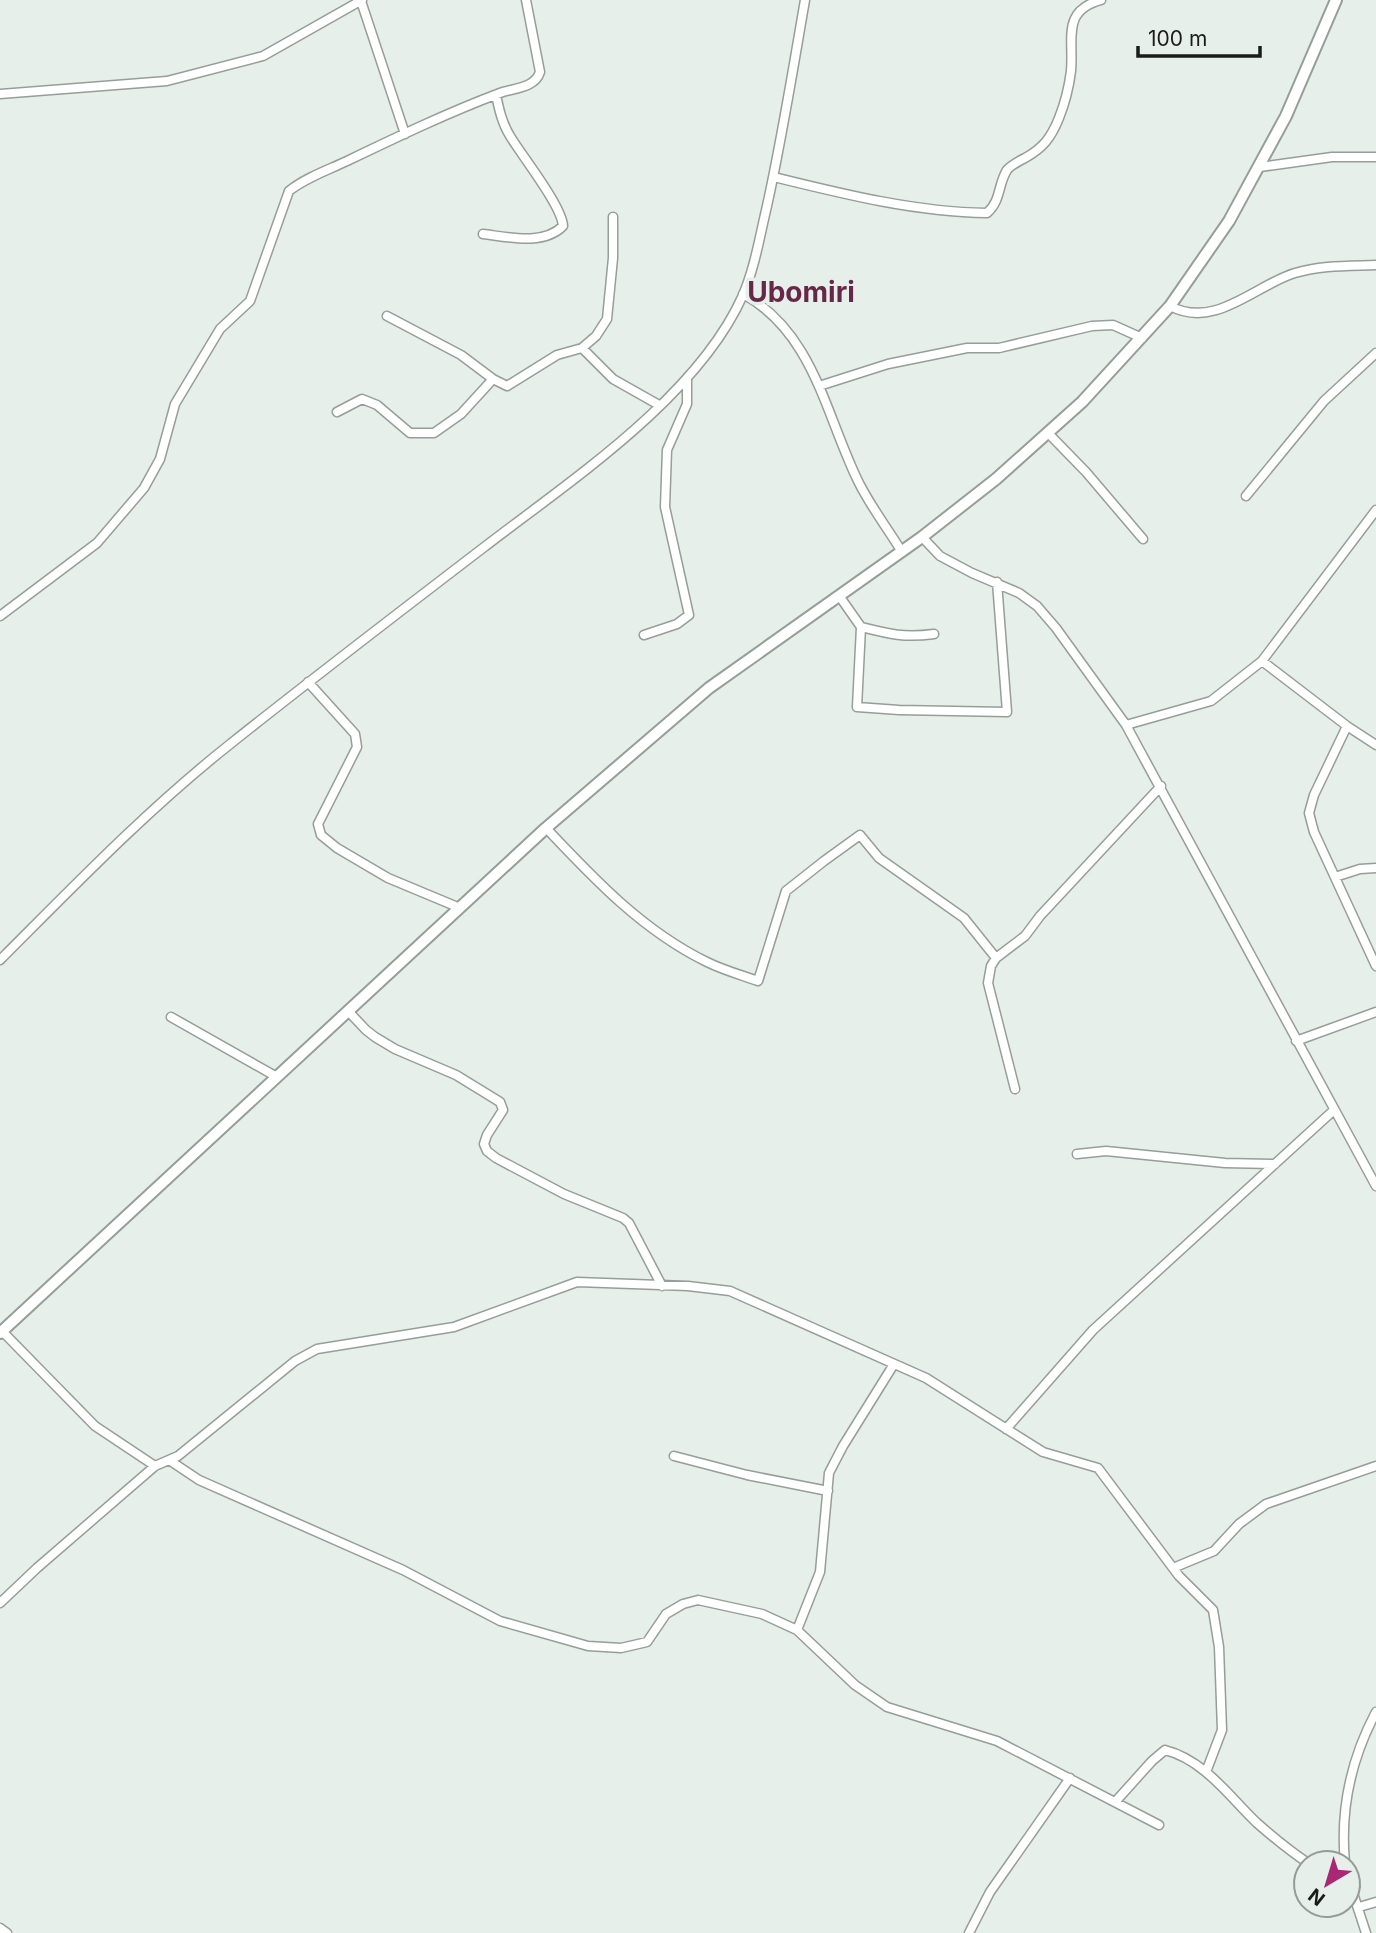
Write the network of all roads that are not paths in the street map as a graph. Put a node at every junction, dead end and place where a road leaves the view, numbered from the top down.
1 (526, 0) edge
2 (805, 0) edge
3 (1101, 0) edge
4 (1336, 0) edge
5 (357, 1) edge
6 (496, 94) junction
7 (1, 96) edge
8 (405, 134) junction
9 (1376, 157) edge
10 (1260, 167) junction
11 (774, 177) junction
12 (612, 217) dead end
13 (483, 234) dead end
14 (1376, 265) edge
15 (743, 294) junction
16 (1170, 306) junction
17 (387, 316) dead end
18 (1142, 338) junction
19 (582, 348) junction
20 (1376, 352) edge
21 (493, 379) junction
22 (687, 379) junction
23 (819, 386) junction
24 (659, 405) junction
25 (337, 412) dead end
26 (1048, 433) junction
27 (1246, 496) dead end
28 (1376, 510) edge
29 (922, 537) junction
30 (1143, 539) dead end
31 (902, 552) junction
32 (997, 582) junction
33 (840, 597) junction
34 (0, 616) edge
35 (861, 627) junction
36 (934, 634) dead end
37 (643, 635) dead end
38 (1262, 661) junction
39 (307, 682) junction
40 (1126, 724) junction
41 (1347, 726) junction
42 (1376, 746) edge
43 (1161, 786) junction
44 (546, 828) junction
45 (1376, 868) edge
46 (1335, 877) junction
47 (460, 908) junction
48 (996, 958) junction
49 (0, 960) edge
50 (1376, 966) edge
51 (348, 1011) junction
52 (1376, 1012) edge
53 (171, 1017) dead end
54 (1296, 1041) junction
55 (277, 1077) junction
56 (1015, 1089) dead end
57 (1334, 1110) junction
58 (1077, 1154) dead end
59 (1275, 1164) junction
60 (1376, 1186) edge
61 (662, 1286) junction
62 (1, 1332) edge
63 (894, 1364) junction
64 (1006, 1429) junction
65 (674, 1456) dead end
66 (169, 1460) junction
67 (155, 1466) junction
68 (1376, 1466) edge
69 (828, 1491) junction
70 (1173, 1568) junction
71 (0, 1604) edge
72 (797, 1630) junction
73 (1376, 1712) edge
74 (1206, 1772) junction
75 (1070, 1778) junction
76 (1116, 1801) junction
77 (1159, 1825) dead end
78 (1344, 1849) edge
79 (1292, 1850) edge
80 (0, 1928) edge
81 (7, 1933) edge
82 (970, 1933) edge

1 - 6 street
2 - 11 street
3 - 11 street
4 - 10 main road
5 - 7 street
5 - 8 street
6 - 8 street
6 - 13 street
8 - 34 street
9 - 10 street
10 - 16 main road
11 - 15 street
12 - 19 street
14 - 16 street
15 - 22 street
15 - 23 street
16 - 18 main road
17 - 21 street
18 - 23 street
18 - 26 main road
19 - 21 street
19 - 24 street
20 - 27 street
21 - 25 street
22 - 24 street
22 - 37 street
23 - 31 street
24 - 39 street
26 - 29 main road
26 - 30 street
28 - 38 street
29 - 31 main road
29 - 32 street
31 - 33 main road
32 - 35 street
32 - 40 street
33 - 35 street
33 - 44 main road
35 - 36 street
38 - 40 street
38 - 41 street
39 - 47 street
39 - 49 street
40 - 43 street
41 - 42 street
41 - 46 street
43 - 48 street
43 - 54 street
44 - 47 main road
44 - 48 street
45 - 46 street
46 - 50 street
47 - 51 main road
48 - 56 street
51 - 55 main road
51 - 61 street
52 - 54 street
53 - 55 street
54 - 57 street
55 - 62 main road
57 - 59 street
57 - 60 street
58 - 59 street
59 - 64 street
61 - 63 street
61 - 66 street
62 - 67 street
63 - 64 street
63 - 69 street
64 - 70 street
65 - 69 street
66 - 67 street
66 - 72 street
67 - 71 street
68 - 70 street
69 - 72 street
70 - 74 street
72 - 75 street
73 - 78 street
74 - 76 street
74 - 79 street
75 - 76 street
75 - 82 street
76 - 77 street
80 - 81 street

